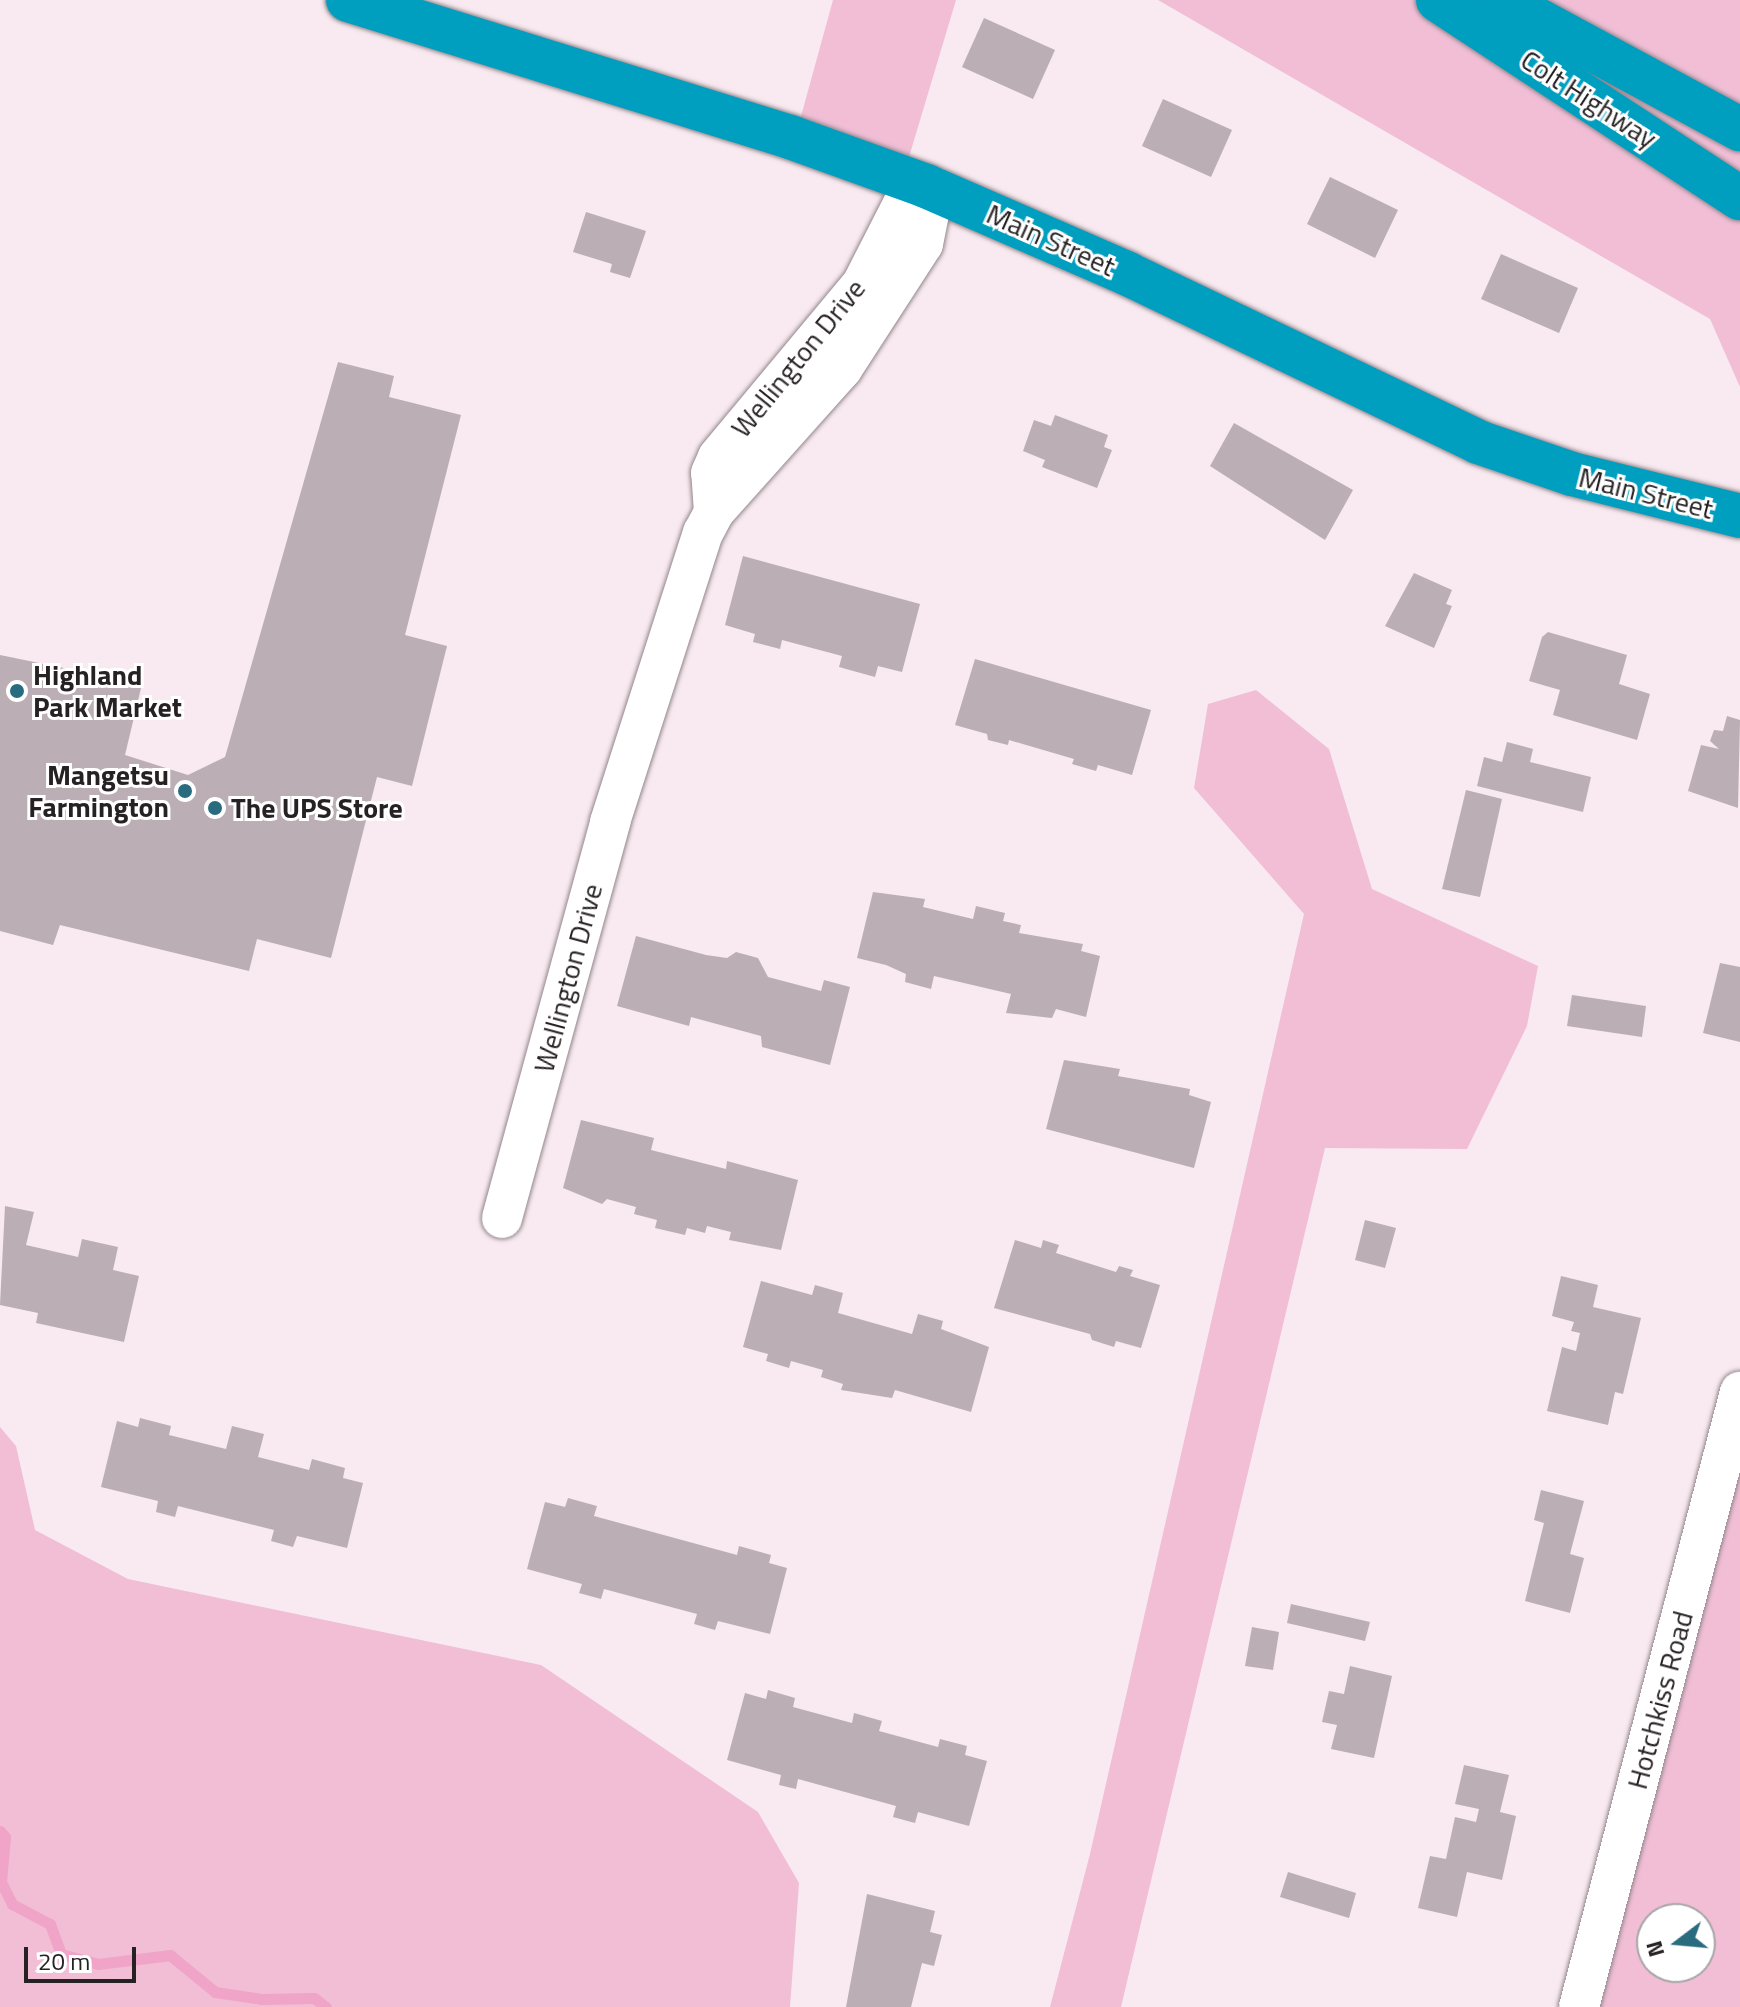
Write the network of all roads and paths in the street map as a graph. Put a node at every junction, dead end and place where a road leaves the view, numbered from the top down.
1 (348, 0) edge
2 (1438, 0) edge
3 (1501, 0) edge
4 (1740, 129) edge
5 (926, 186) junction
6 (1740, 198) edge
7 (1740, 516) edge
8 (502, 1218) dead end
9 (1740, 1392) edge
10 (1579, 2007) edge

1 - 5 highway, Main Street
2 - 6 highway, Colt Highway
3 - 4 highway
5 - 7 highway, Main Street
5 - 8 street, Wellington Drive
9 - 10 street, Hotchkiss Road

